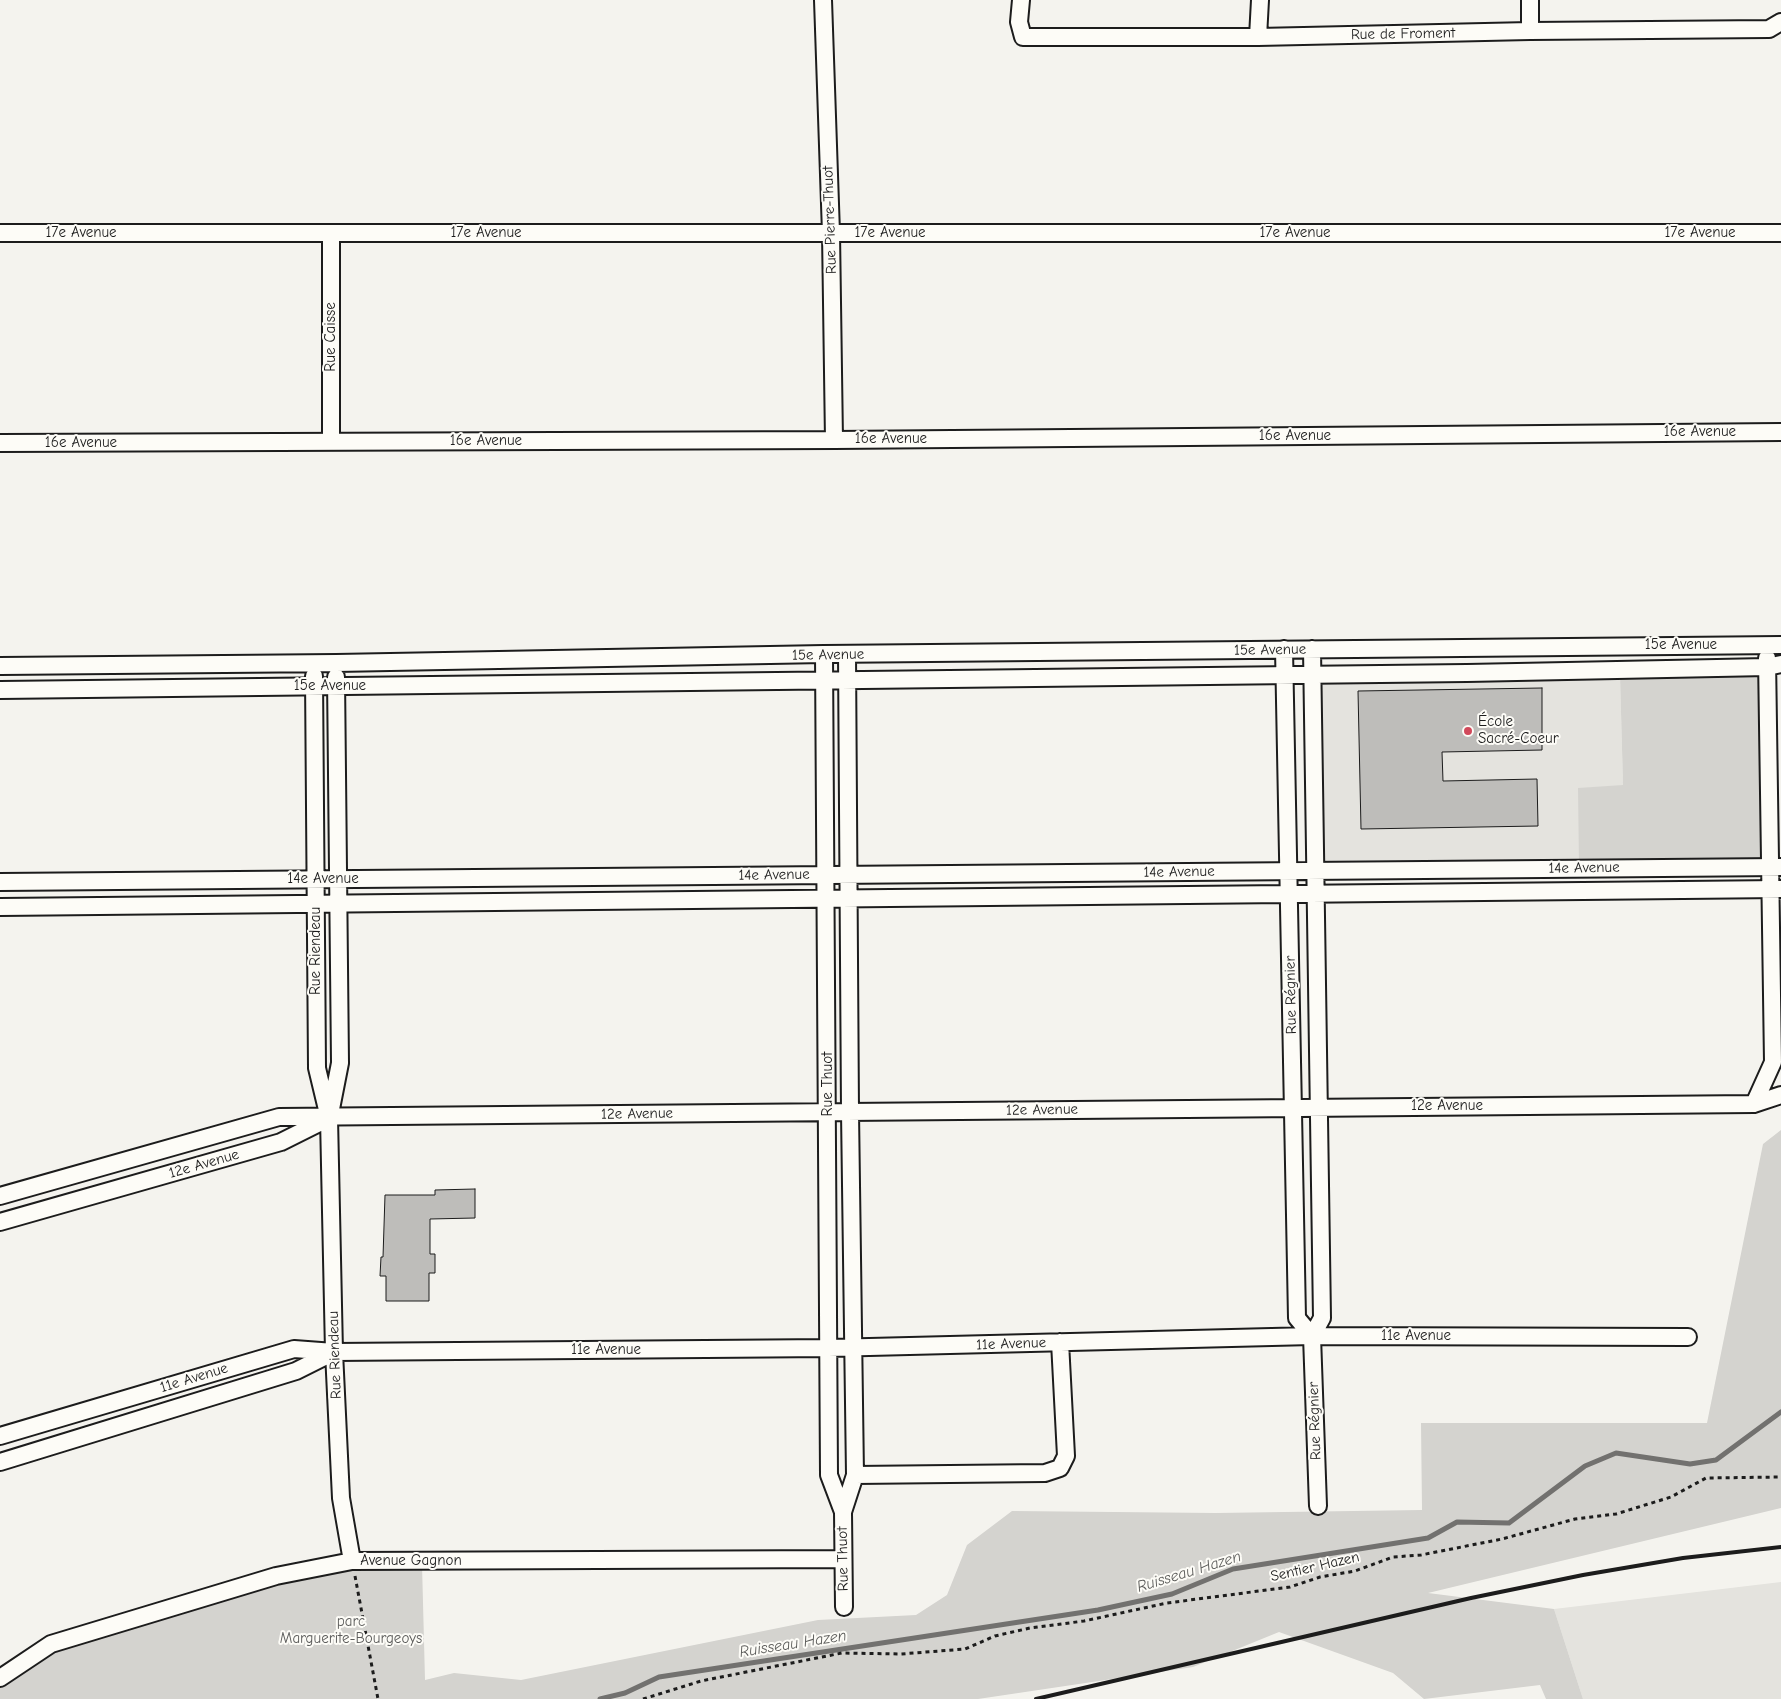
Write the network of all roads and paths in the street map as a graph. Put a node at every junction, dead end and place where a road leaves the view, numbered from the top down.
1 (823, 0) edge
2 (1021, 0) edge
3 (1260, 0) edge
4 (1530, 0) edge
5 (1781, 22) edge
6 (1530, 31) junction
7 (1258, 37) junction
8 (0, 233) edge
9 (331, 233) junction
10 (831, 233) junction
11 (1781, 234) edge
12 (1781, 432) edge
13 (834, 440) junction
14 (331, 442) junction
15 (0, 443) edge
16 (1774, 645) edge
17 (1581, 646) junction
18 (1468, 648) junction
19 (1284, 649) junction
20 (1312, 649) junction
21 (1073, 652) junction
22 (824, 654) junction
23 (847, 654) junction
24 (583, 659) junction
25 (314, 663) junction
26 (336, 663) junction
27 (1774, 665) edge
28 (0, 666) edge
29 (78, 666) junction
30 (1583, 671) junction
31 (1467, 673) junction
32 (1285, 674) junction
33 (1312, 674) junction
34 (1072, 677) junction
35 (824, 680) junction
36 (847, 680) junction
37 (583, 683) junction
38 (314, 686) junction
39 (336, 686) junction
40 (77, 688) junction
41 (0, 690) edge
42 (1776, 867) edge
43 (1289, 871) junction
44 (1316, 871) junction
45 (826, 875) junction
46 (848, 875) junction
47 (576, 877) junction
48 (315, 879) junction
49 (339, 879) junction
50 (0, 882) edge
51 (71, 882) junction
52 (1776, 889) edge
53 (1289, 894) junction
54 (1316, 894) junction
55 (826, 898) junction
56 (848, 898) junction
57 (577, 901) junction
58 (316, 903) junction
59 (339, 903) junction
60 (72, 906) junction
61 (0, 907) edge
62 (1781, 1095) edge
63 (1754, 1104) junction
64 (1293, 1107) junction
65 (1319, 1107) junction
66 (828, 1112) junction
67 (850, 1112) junction
68 (329, 1118) junction
69 (72, 1176) junction
70 (0, 1196) edge
71 (76, 1201) junction
72 (0, 1222) edge
73 (1312, 1336) junction
74 (1688, 1337) dead end
75 (1060, 1342) junction
76 (829, 1348) junction
77 (852, 1348) junction
78 (334, 1352) junction
79 (113, 1402) junction
80 (120, 1425) junction
81 (0, 1436) edge
82 (0, 1462) edge
83 (855, 1474) junction
84 (1781, 1477) edge
85 (1318, 1506) dead end
86 (843, 1512) junction
87 (843, 1559) junction
88 (352, 1561) junction
89 (844, 1607) dead end
90 (0, 1678) edge
91 (378, 1699) edge
92 (643, 1699) edge

1 - 10 street, Rue Pierre-Thuot
2 - 7 street, Rue de Froment
3 - 7 street
4 - 6 street
5 - 6 street, Rue de Froment
6 - 7 street, Rue de Froment
8 - 9 street, 17e Avenue
9 - 10 street, 17e Avenue
9 - 14 street, Rue Caisse
10 - 11 street, 17e Avenue
10 - 13 street, Rue Pierre-Thuot
12 - 13 street, 16e Avenue
13 - 14 street, 16e Avenue
14 - 15 street, 16e Avenue
16 - 17 street, 15e Avenue
16 - 27 street
17 - 18 street, 15e Avenue
17 - 30 street
18 - 20 street, 15e Avenue
18 - 31 street
19 - 20 street, 15e Avenue
19 - 21 street, 15e Avenue
19 - 32 street, Rue Régnier
20 - 33 street, Rue Régnier
21 - 23 street, 15e Avenue
21 - 34 street
22 - 23 street, 15e Avenue
22 - 24 street, 15e Avenue
22 - 35 street, Rue Thuot
23 - 36 street, Rue Thuot
24 - 26 street, 15e Avenue
24 - 37 street
25 - 26 street, 15e Avenue
25 - 29 street, 15e Avenue
25 - 38 street, Rue Riendeau
26 - 39 street, Rue Riendeau
27 - 30 street, 15e Avenue
27 - 42 street
28 - 29 street, 15e Avenue
29 - 40 street
30 - 31 street, 15e Avenue
31 - 33 street, 15e Avenue
32 - 33 street, 15e Avenue
32 - 34 street, 15e Avenue
32 - 43 street, Rue Régnier
33 - 44 street, Rue Régnier
34 - 36 street, 15e Avenue
35 - 36 street, 15e Avenue
35 - 37 street, 15e Avenue
35 - 45 street, Rue Thuot
36 - 46 street, Rue Thuot
37 - 39 street, 15e Avenue
38 - 39 street, 15e Avenue
38 - 40 street, 15e Avenue
38 - 48 street, Rue Riendeau
39 - 49 street, Rue Riendeau
40 - 41 street, 15e Avenue
42 - 44 street, 14e Avenue
42 - 52 street
43 - 44 street, 14e Avenue
43 - 46 street, 14e Avenue
43 - 53 street, Rue Régnier
44 - 54 street, Rue Régnier
45 - 46 street, 14e Avenue
45 - 47 street, 14e Avenue
45 - 55 street, Rue Thuot
46 - 56 street, Rue Thuot
47 - 49 street, 14e Avenue
47 - 57 street
48 - 49 street, 14e Avenue
48 - 51 street, 14e Avenue
48 - 58 street, Rue Riendeau
49 - 59 street, Rue Riendeau
50 - 51 street, 14e Avenue
51 - 60 street
52 - 54 street, 14e Avenue
52 - 63 street
53 - 54 street, 14e Avenue
53 - 56 street, 14e Avenue
53 - 64 street, Rue Régnier
54 - 65 street, Rue Régnier
55 - 56 street, 14e Avenue
55 - 57 street, 14e Avenue
55 - 66 street, Rue Thuot
56 - 67 street, Rue Thuot
57 - 59 street, 14e Avenue
58 - 59 street, 14e Avenue
58 - 60 street, 14e Avenue
58 - 68 street, Rue Riendeau
59 - 68 street, Rue Riendeau
60 - 61 street, 14e Avenue
62 - 63 street, 12e Avenue
63 - 65 street, 12e Avenue
64 - 65 street, 12e Avenue
64 - 67 street, 12e Avenue
64 - 73 street, Rue Régnier
65 - 73 street, Rue Régnier
66 - 67 street, 12e Avenue
66 - 68 street, 12e Avenue
66 - 76 street, Rue Thuot
67 - 77 street, Rue Thuot
68 - 69 street, 12e Avenue
68 - 71 street, 12e Avenue
68 - 78 street, Rue Riendeau
69 - 70 street, 12e Avenue
69 - 71 street
71 - 72 street, 12e Avenue
73 - 74 street, 11e Avenue
73 - 75 street, 11e Avenue
73 - 85 street, Rue Régnier
75 - 77 street, 11e Avenue
75 - 83 street
76 - 77 street, 11e Avenue
76 - 78 street, 11e Avenue
76 - 86 street, Rue Thuot
77 - 83 street, Rue Thuot
78 - 79 street, 11e Avenue
78 - 80 street, 11e Avenue
78 - 88 street, Rue Riendeau
79 - 80 street
79 - 81 street, 11e Avenue
80 - 82 street, 11e Avenue
83 - 86 street, Rue Thuot
84 - 92 path, Sentier Hazen
86 - 87 street, Rue Thuot
87 - 88 street, Avenue Gagnon
87 - 89 street, Rue Thuot
88 - 90 street, Avenue Gagnon
88 - 91 path

